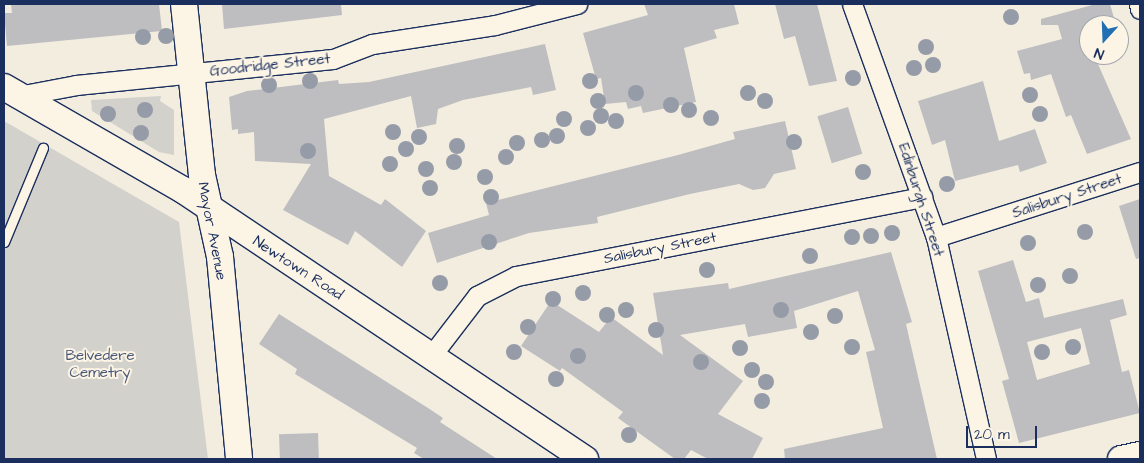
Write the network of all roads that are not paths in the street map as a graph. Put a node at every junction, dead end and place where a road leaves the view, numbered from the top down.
1 (184, 4) edge
2 (852, 4) edge
3 (1139, 4) edge
4 (571, 5) edge
5 (1140, 8) edge
6 (191, 74) junction
7 (11, 91) edge
8 (43, 148) dead end
9 (1140, 172) edge
10 (922, 198) junction
11 (208, 208) junction
12 (936, 237) junction
13 (4, 242) edge
14 (431, 356) junction
15 (1140, 455) edge
16 (238, 459) edge
17 (585, 459) edge
18 (986, 459) edge
19 (1121, 459) edge

1 - 6 street, Mayor Avenue
2 - 10 street, Edinburgh Street
3 - 5 street
4 - 6 street, Goodridge Street
6 - 7 street, Goodridge Street
6 - 11 street, Mayor Avenue
7 - 11 street, Newtown Road
8 - 13 lane
9 - 12 street, Salisbury Street
10 - 12 street, Edinburgh Street
10 - 14 street, Salisbury Street
11 - 14 street, Newtown Road
11 - 16 street, Mayor Avenue
12 - 18 street, Edinburgh Street
14 - 17 street, Newtown Road
15 - 19 street

